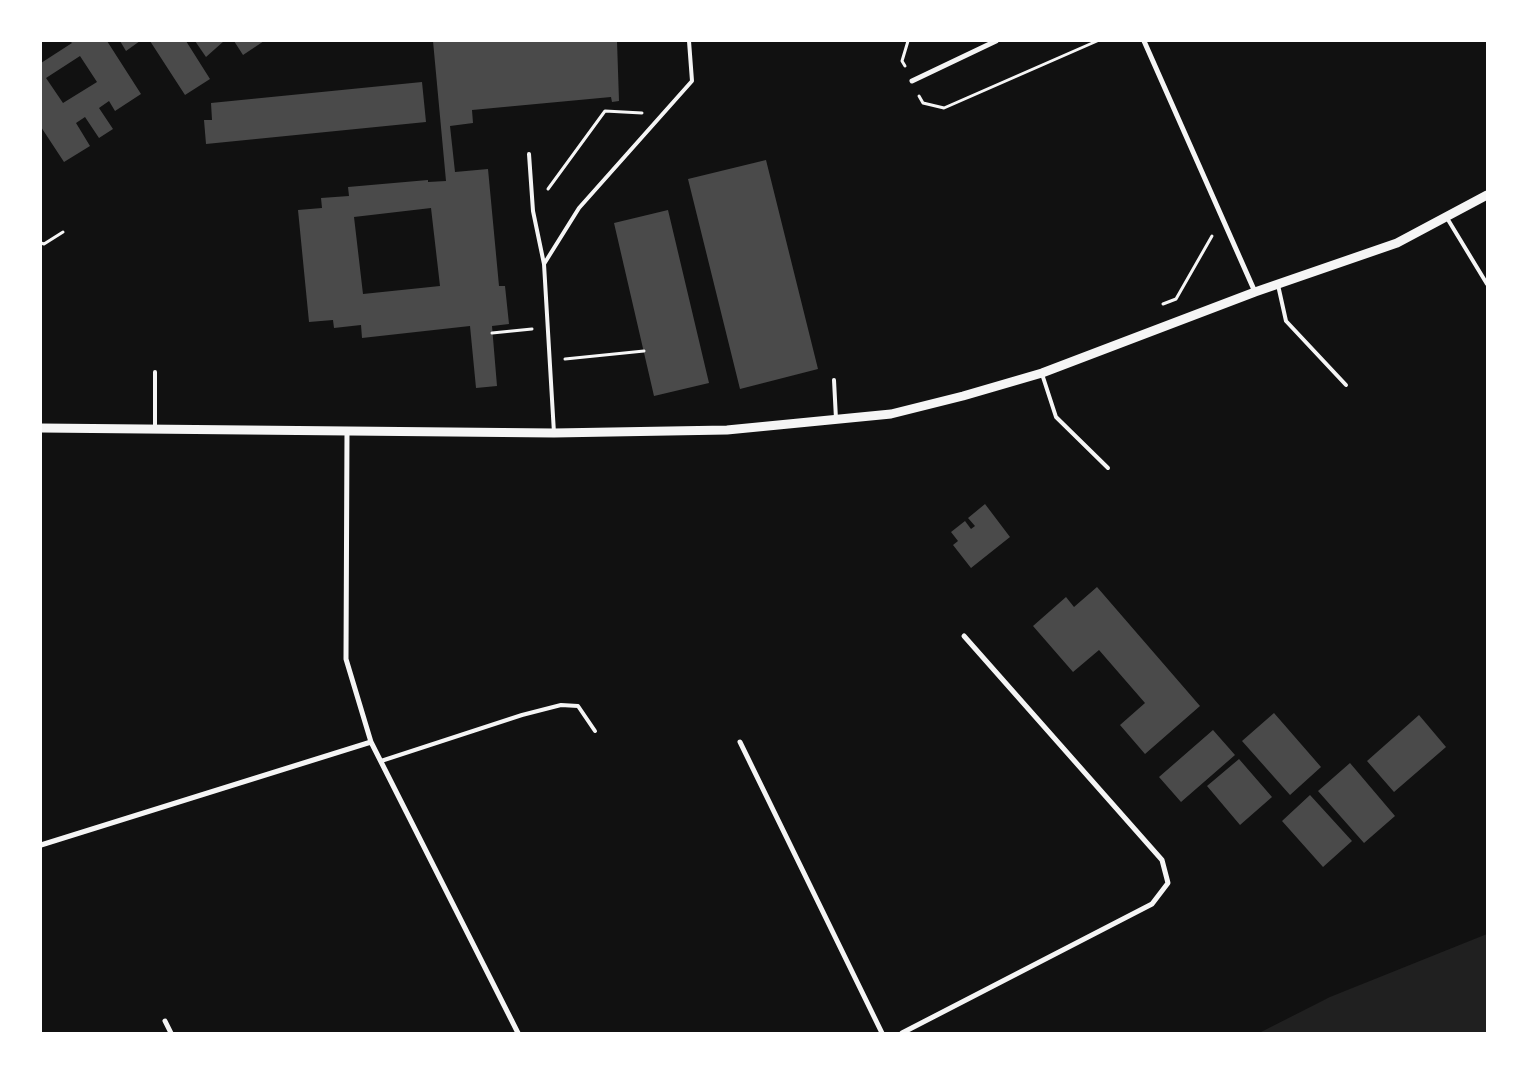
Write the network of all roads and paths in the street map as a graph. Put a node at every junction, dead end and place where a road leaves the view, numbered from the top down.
1 (689, 41) edge
2 (908, 41) edge
3 (996, 41) edge
4 (1097, 41) edge
5 (1144, 41) edge
6 (912, 81) junction
7 (662, 114) junction
8 (529, 154) dead end
9 (1487, 195) edge
10 (533, 210) junction
11 (1222, 218) junction
12 (1447, 218) junction
13 (63, 232) dead end
14 (41, 243) edge
15 (544, 264) junction
16 (1487, 284) edge
17 (1278, 285) junction
18 (1255, 292) junction
19 (548, 328) junction
20 (1156, 331) junction
21 (492, 332) dead end
22 (644, 351) dead end
23 (550, 361) junction
24 (155, 372) dead end
25 (1042, 373) junction
26 (834, 380) dead end
27 (1346, 385) dead end
28 (836, 421) junction
29 (41, 428) edge
30 (154, 428) junction
31 (347, 431) junction
32 (554, 433) junction
33 (1108, 468) dead end
34 (964, 636) dead end
35 (596, 731) dead end
36 (371, 742) junction
37 (740, 742) dead end
38 (381, 761) junction
39 (41, 845) edge
40 (165, 1021) dead end
41 (171, 1033) edge
42 (518, 1033) edge
43 (882, 1033) edge
44 (902, 1033) edge

1 - 7 lane
2 - 6 path
3 - 6 street
4 - 6 path
5 - 11 street
7 - 10 path
7 - 15 lane
8 - 10 lane
9 - 12 street
10 - 15 lane
11 - 18 street
11 - 20 path
12 - 16 lane
12 - 17 street
13 - 14 path
15 - 19 lane
17 - 18 street
17 - 27 lane
18 - 20 street
19 - 21 path
19 - 23 lane
20 - 25 street
22 - 23 path
23 - 32 lane
24 - 30 lane
25 - 28 street
25 - 33 lane
26 - 28 lane
28 - 32 street
29 - 30 street
30 - 31 street
31 - 32 street
31 - 36 street
34 - 44 street
35 - 38 lane
36 - 38 street
36 - 39 street
37 - 43 street
38 - 42 street
40 - 41 street

